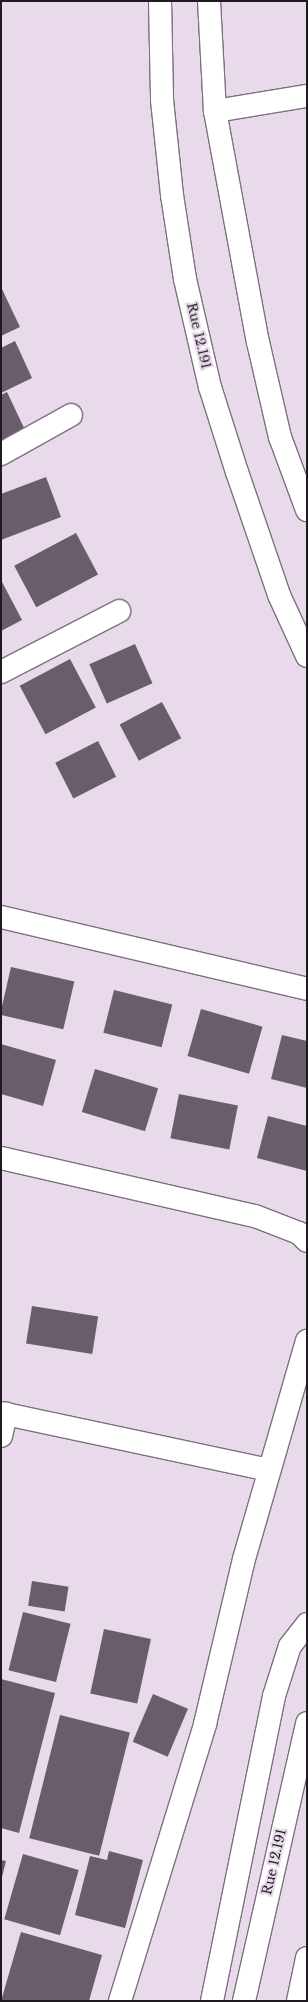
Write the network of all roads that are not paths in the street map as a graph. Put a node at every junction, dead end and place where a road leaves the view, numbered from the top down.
1 (160, 1) edge
2 (209, 1) edge
3 (307, 96) edge
4 (215, 111) junction
5 (72, 415) dead end
6 (1, 454) edge
7 (307, 510) edge
8 (119, 611) dead end
9 (307, 656) edge
10 (1, 672) edge
11 (1, 917) edge
12 (307, 989) edge
13 (1, 1158) edge
14 (307, 1242) edge
15 (307, 1340) edge
16 (4, 1414) edge
17 (1, 1436) edge
18 (269, 1470) junction
19 (307, 1624) edge
20 (307, 1723) edge
21 (307, 1958) edge
22 (120, 2001) edge
23 (212, 2001) edge
24 (244, 2001) edge
25 (298, 2001) edge

1 - 9 street, Rue 12.191
2 - 4 street
3 - 4 street
4 - 7 street
5 - 6 street
8 - 10 street
11 - 12 street
13 - 14 street
15 - 18 street
16 - 17 street
16 - 18 street
18 - 22 street
19 - 23 street
20 - 24 street, Rue 12.191
21 - 25 street

